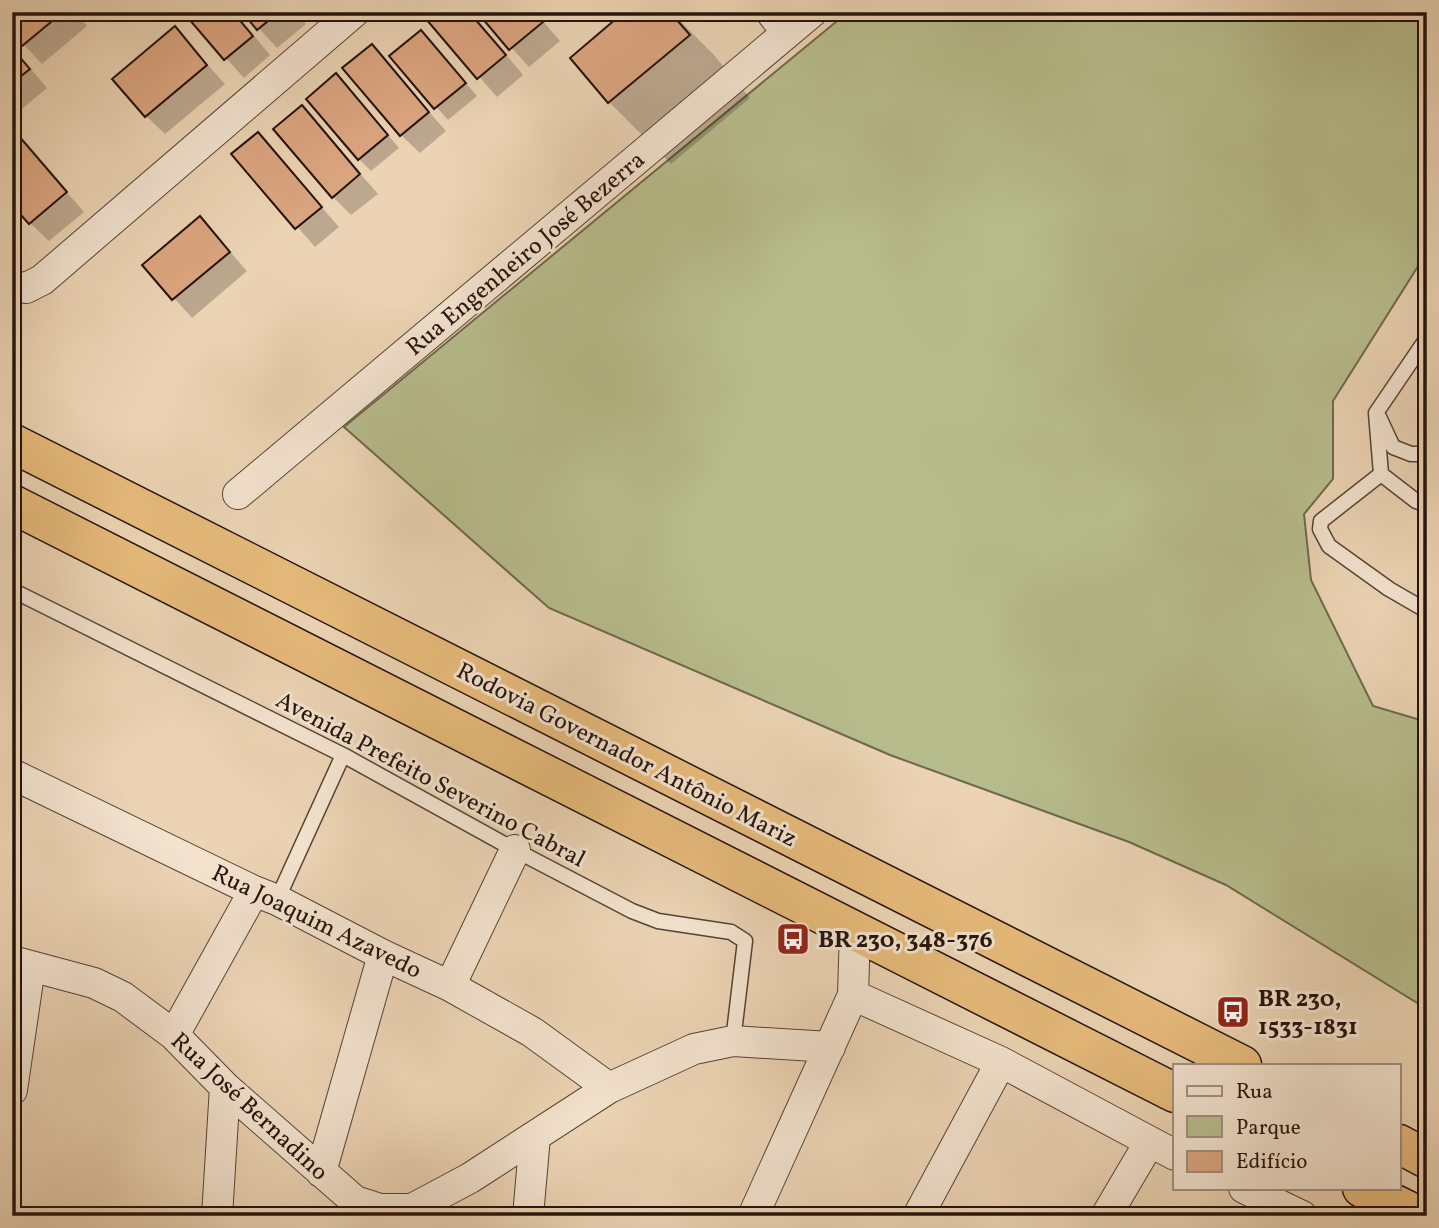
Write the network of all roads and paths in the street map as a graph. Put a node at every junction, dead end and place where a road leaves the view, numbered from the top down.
1 (354, 12) edge
2 (812, 12) edge
3 (779, 22) edge
4 (12, 286) edge
5 (1427, 338) edge
6 (1376, 413) junction
7 (12, 443) edge
8 (1427, 454) edge
9 (1381, 474) junction
10 (238, 494) dead end
11 (12, 504) edge
12 (1427, 505) edge
13 (12, 590) edge
14 (1427, 611) edge
15 (343, 755) junction
16 (12, 774) edge
17 (514, 850) junction
18 (266, 895) junction
19 (855, 930) junction
20 (383, 954) junction
21 (21, 964) edge
22 (450, 986) junction
23 (853, 995) junction
24 (174, 1035) junction
25 (733, 1041) junction
26 (830, 1047) junction
27 (1001, 1062) junction
28 (1240, 1064) edge
29 (225, 1087) junction
30 (609, 1088) junction
31 (12, 1090) edge
32 (1173, 1092) edge
33 (535, 1136) junction
34 (1400, 1144) edge
35 (1162, 1149) edge
36 (1427, 1158) edge
37 (321, 1172) junction
38 (1249, 1190) edge
39 (1366, 1190) edge
40 (1291, 1207) edge
41 (412, 1212) edge
42 (217, 1216) edge
43 (528, 1216) edge
44 (753, 1216) edge
45 (918, 1216) edge
46 (1106, 1216) edge
47 (1419, 1216) edge

1 - 4 street
2 - 3 street, Rua Engenheiro José Bezerra
3 - 10 street, Rua Engenheiro José Bezerra
5 - 6 lane
6 - 8 lane
6 - 9 lane
7 - 28 highway, Rodovia Governador Antônio Mariz
9 - 12 lane
9 - 14 lane
11 - 19 highway
13 - 15 lane, Avenida Prefeito Severino Cabral
15 - 17 lane, Avenida Prefeito Severino Cabral
15 - 18 lane
16 - 18 street, Rua Joaquim Azavedo
17 - 22 street
17 - 25 lane, Avenida Prefeito Severino Cabral
18 - 20 street, Rua Joaquim Azavedo
18 - 24 street
19 - 23 street
19 - 32 highway
20 - 22 street, Rua Joaquim Azavedo
20 - 37 street
21 - 24 street, Rua José Bernadino
21 - 31 street
22 - 30 street, Rua Joaquim Azavedo
23 - 26 street
23 - 27 street
24 - 29 street, Rua José Bernadino
25 - 26 street, Rua José Bernadino
25 - 30 street, Rua José Bernadino
26 - 44 street
27 - 35 street
27 - 45 street
29 - 37 street, Rua José Bernadino
29 - 42 street
30 - 33 street, Rua José Bernadino
33 - 41 street, Rua José Bernadino
33 - 43 street
34 - 36 highway
35 - 46 street
37 - 41 street, Rua José Bernadino
38 - 40 street
39 - 47 highway

